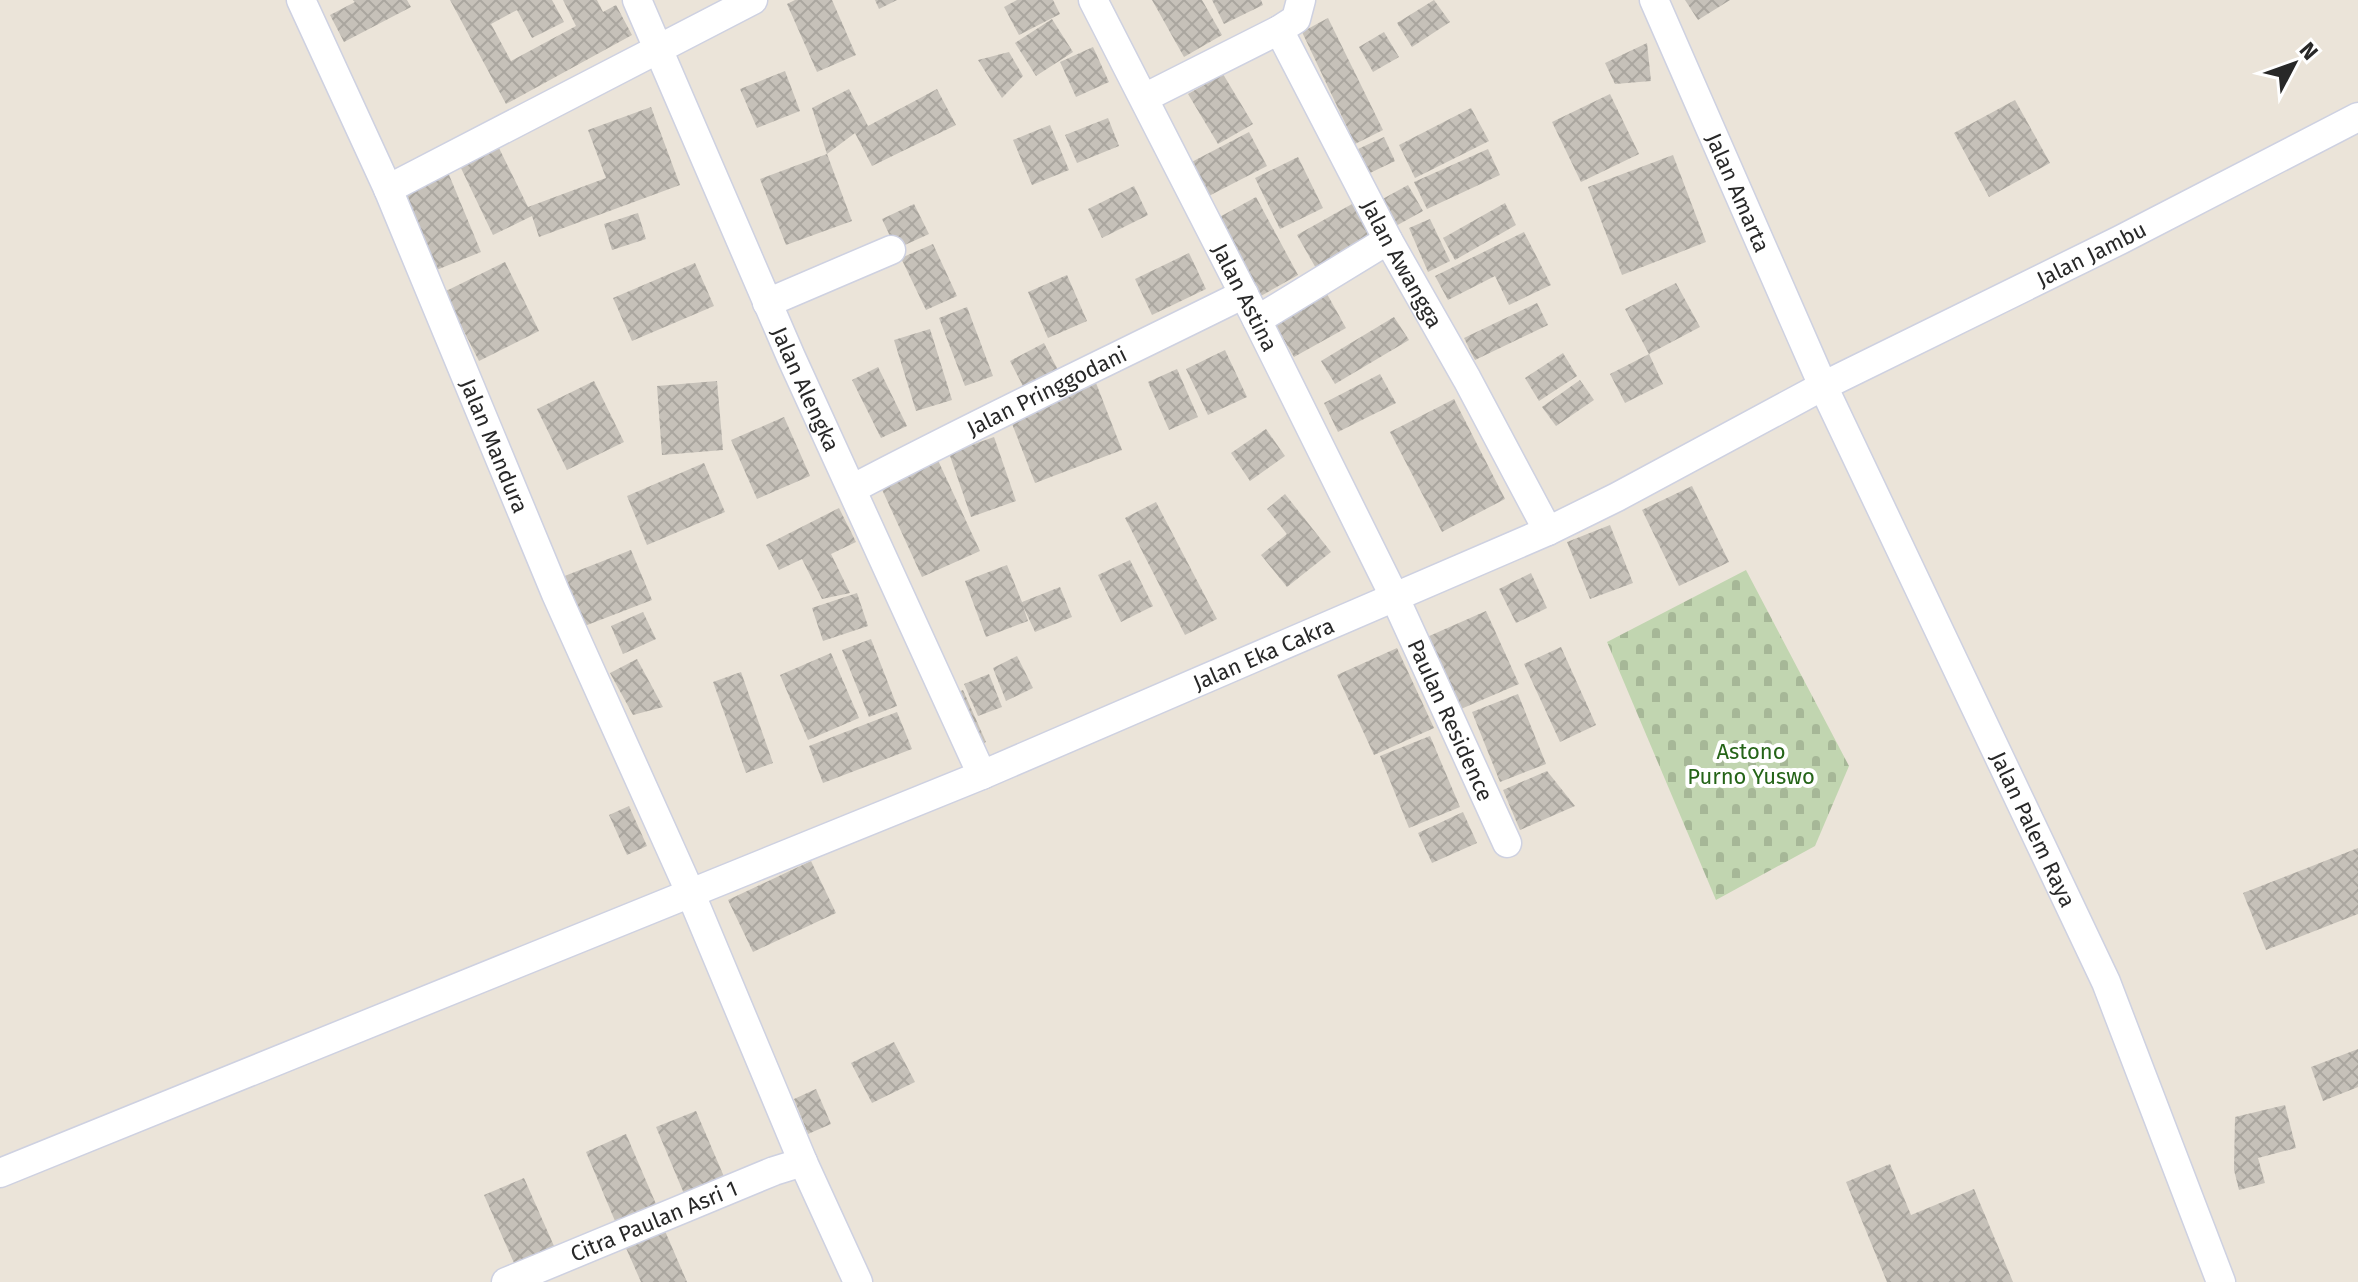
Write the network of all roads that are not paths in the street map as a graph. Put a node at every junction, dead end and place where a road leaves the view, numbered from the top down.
1 (301, 0) edge
2 (637, 0) edge
3 (753, 0) edge
4 (1093, 0) edge
5 (1301, 0) edge
6 (1654, 0) edge
7 (1279, 30) junction
8 (658, 48) junction
9 (1144, 98) junction
10 (2358, 117) edge
11 (388, 189) junction
12 (1388, 240) junction
13 (891, 250) dead end
14 (1244, 294) junction
15 (767, 303) junction
16 (1257, 320) junction
17 (1823, 386) junction
18 (852, 489) junction
19 (1548, 531) junction
20 (1395, 598) junction
21 (982, 775) junction
22 (1507, 843) dead end
23 (690, 892) junction
24 (803, 1162) junction
25 (0, 1173) edge
26 (506, 1282) edge
27 (858, 1282) edge
28 (2221, 1282) edge

1 - 11 street, Jalan Mandura
2 - 8 street, Jalan Alengka
3 - 8 street
4 - 9 street, Jalan Astina
5 - 7 street
6 - 17 street, Jalan Amarta
7 - 9 street
7 - 12 street, Jalan Awangga
8 - 11 street
8 - 15 street, Jalan Alengka
9 - 14 street, Jalan Astina
10 - 17 street, Jalan Jambu
11 - 23 street, Jalan Mandura
12 - 16 street
12 - 19 street, Jalan Awangga
13 - 15 street
14 - 16 street, Jalan Astina
14 - 18 street, Jalan Pringgodani
15 - 18 street, Jalan Alengka
16 - 20 street, Jalan Astina
17 - 19 street, Jalan Eka Cakra
17 - 28 street, Jalan Palem Raya
18 - 21 street, Jalan Alengka
19 - 20 street, Jalan Eka Cakra
20 - 21 street, Jalan Eka Cakra
20 - 22 street, Paulan Residence
21 - 23 street, Jalan Eka Cakra
23 - 24 street, Jalan Mandura
23 - 25 street, Jalan Eka Cakra
24 - 26 street, Citra Paulan Asri 1
24 - 27 street, Jalan Mandura

